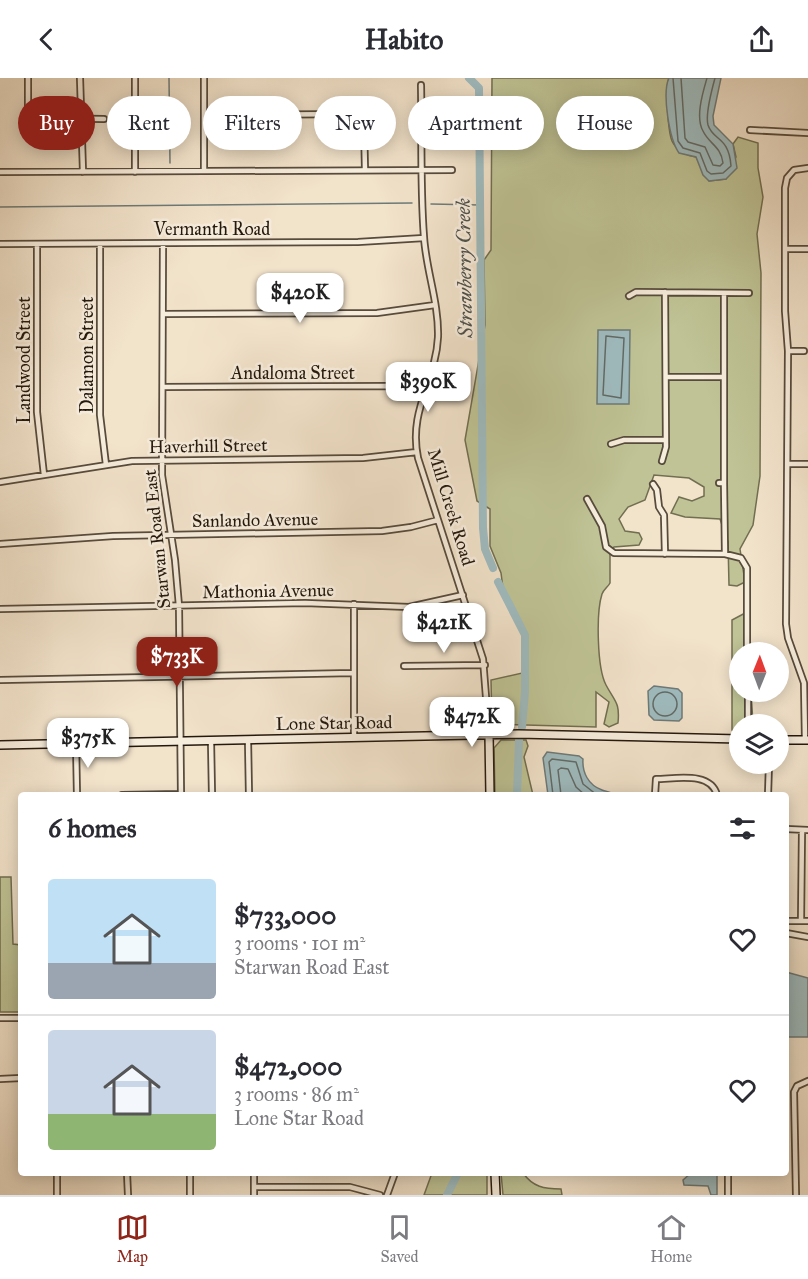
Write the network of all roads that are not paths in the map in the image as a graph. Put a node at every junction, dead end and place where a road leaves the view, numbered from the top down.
1 (28, 78) edge
2 (81, 78) edge
3 (135, 78) edge
4 (204, 78) edge
5 (421, 85) dead end
6 (28, 96) edge
7 (81, 96) edge
8 (204, 96) edge
9 (302, 116) edge
10 (95, 120) edge
11 (104, 120) dead end
12 (750, 130) dead end
13 (808, 133) edge
14 (83, 150) edge
15 (204, 150) edge
16 (808, 168) edge
17 (365, 170) junction
18 (422, 170) junction
19 (452, 170) dead end
20 (204, 171) junction
21 (0, 172) edge
22 (83, 172) junction
23 (135, 172) junction
24 (424, 238) junction
25 (163, 243) junction
26 (0, 244) edge
27 (37, 244) junction
28 (100, 244) junction
29 (785, 249) junction
30 (808, 249) edge
31 (666, 292) junction
32 (724, 293) junction
33 (750, 293) dead end
34 (629, 296) dead end
35 (435, 305) junction
36 (163, 314) junction
37 (788, 351) junction
38 (804, 351) dead end
39 (666, 377) junction
40 (724, 377) junction
41 (162, 387) junction
42 (422, 395) junction
43 (666, 440) junction
44 (611, 444) dead end
45 (417, 452) junction
46 (162, 460) junction
47 (662, 461) dead end
48 (788, 464) junction
49 (808, 464) edge
50 (106, 465) junction
51 (44, 475) junction
52 (0, 482) edge
53 (653, 484) dead end
54 (587, 499) dead end
55 (438, 520) junction
56 (170, 535) junction
57 (0, 544) edge
58 (665, 554) junction
59 (725, 554) junction
60 (463, 595) junction
61 (354, 604) junction
62 (179, 606) junction
63 (0, 609) edge
64 (747, 642) edge
65 (485, 665) junction
66 (404, 666) dead end
67 (353, 673) junction
68 (180, 676) junction
69 (0, 680) edge
70 (489, 735) junction
71 (354, 738) junction
72 (729, 739) edge
73 (248, 740) junction
74 (789, 740) edge
75 (806, 740) edge
76 (179, 741) junction
77 (211, 741) junction
78 (76, 743) junction
79 (0, 745) edge
80 (769, 774) edge
81 (77, 792) edge
82 (181, 792) edge
83 (212, 792) edge
84 (249, 792) edge
85 (490, 792) edge
86 (656, 792) edge
87 (716, 792) edge
88 (768, 792) edge
89 (789, 829) edge
90 (802, 830) junction
91 (808, 830) edge
92 (789, 921) edge
93 (801, 921) junction
94 (808, 921) edge
95 (789, 934) edge
96 (808, 937) edge
97 (0, 1018) edge
98 (18, 1018) edge
99 (18, 1078) edge
100 (0, 1079) edge
101 (808, 1081) edge
102 (57, 1176) edge
103 (127, 1176) edge
104 (190, 1176) edge
105 (254, 1176) edge
106 (394, 1176) edge
107 (495, 1176) edge
108 (728, 1176) edge
109 (254, 1187) junction
110 (728, 1194) edge
111 (57, 1195) edge
112 (128, 1195) edge
113 (190, 1195) edge
114 (254, 1195) edge
115 (380, 1195) edge
116 (387, 1195) edge
117 (495, 1195) edge
118 (796, 1195) edge

1 - 6 street
2 - 7 street
3 - 23 street
4 - 8 street
5 - 18 street, Mill Creek Road
9 - 17 street
10 - 11 street
12 - 13 street
14 - 22 street
15 - 20 street
16 - 29 street
17 - 18 street
17 - 20 street
18 - 19 street
18 - 24 street, Mill Creek Road
20 - 23 street
21 - 22 street
22 - 23 street
24 - 25 street, Vermanth Road
24 - 35 street, Mill Creek Road
25 - 28 street, Vermanth Road
25 - 36 street, Starwan Road East
26 - 27 street, Vermanth Road
27 - 28 street, Vermanth Road
27 - 51 street, Landwood Street
28 - 50 street, Dalamon Street
29 - 30 street
29 - 37 street
31 - 32 street
31 - 34 street
31 - 39 street
32 - 33 street
32 - 40 street
35 - 36 street
35 - 42 street, Mill Creek Road
36 - 41 street, Starwan Road East
37 - 38 street
37 - 48 street
39 - 40 street
39 - 43 street
40 - 59 street
41 - 42 street, Andaloma Street
41 - 46 street, Starwan Road East
42 - 45 street, Mill Creek Road
43 - 44 street
43 - 47 street
45 - 46 street, Haverhill Street
45 - 55 street, Mill Creek Road
46 - 50 street, Haverhill Street
46 - 56 street, Starwan Road East
48 - 49 street
48 - 75 street
50 - 51 street, Haverhill Street
51 - 52 street, Haverhill Street
53 - 58 street
54 - 58 street
55 - 56 street, Sanlando Avenue
55 - 60 street, Mill Creek Road
56 - 57 street, Sanlando Avenue
56 - 62 street, Starwan Road East
58 - 59 street
59 - 64 street
60 - 61 street, Mathonia Avenue
60 - 65 street, Mill Creek Road
61 - 62 street, Mathonia Avenue
61 - 67 street
62 - 63 street, Mathonia Avenue
62 - 68 street, Starwan Road East
65 - 66 street
65 - 70 street, Mill Creek Road
67 - 68 street
67 - 71 street
68 - 69 street
68 - 76 street, Starwan Road East
70 - 71 street, Lone Star Road
70 - 72 street, Lone Star Road
70 - 85 street, Mill Creek Road
71 - 73 street, Lone Star Road
73 - 77 street, Lone Star Road
73 - 84 street
74 - 75 street
76 - 77 street, Lone Star Road
76 - 78 street, Lone Star Road
76 - 82 street, Starwan Road East
77 - 83 street
78 - 79 street, Lone Star Road
78 - 81 street
80 - 88 street
86 - 87 street
89 - 90 street
90 - 91 street
90 - 93 street
92 - 93 street
93 - 94 street
95 - 96 street
97 - 98 street
99 - 100 street
101 - 118 street
102 - 111 street
103 - 112 street
104 - 113 street
105 - 109 street
106 - 116 street
107 - 117 street
108 - 110 street
109 - 114 street
109 - 115 street

